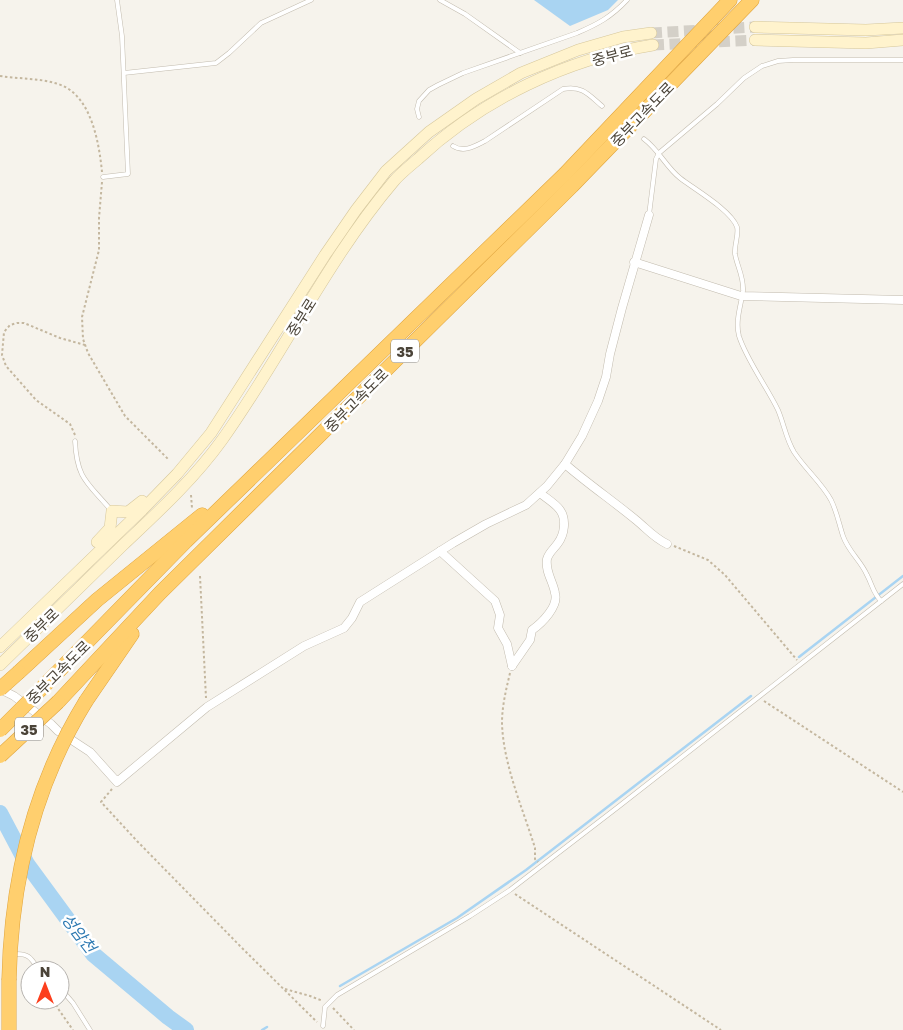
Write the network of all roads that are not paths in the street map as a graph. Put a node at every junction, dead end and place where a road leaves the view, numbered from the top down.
1 (117, 0) edge
2 (310, 0) edge
3 (440, 0) edge
4 (627, 0) edge
5 (730, 0) edge
6 (752, 0) edge
7 (755, 27) tunnel mouth
8 (903, 28) edge
9 (651, 33) tunnel mouth
10 (755, 40) tunnel mouth
11 (903, 40) edge
12 (653, 45) tunnel mouth
13 (520, 53) junction
14 (903, 60) edge
15 (124, 73) junction
16 (602, 106) dead end
17 (419, 117) dead end
18 (644, 139) dead end
19 (453, 146) dead end
20 (659, 153) junction
21 (103, 177) road end
22 (650, 215) joint
23 (634, 262) junction
24 (741, 296) junction
25 (903, 300) edge
26 (75, 441) road end
27 (269, 461) junction
28 (565, 464) junction
29 (177, 474) junction
30 (540, 493) junction
31 (112, 511) junction
32 (667, 544) road end
33 (440, 551) junction
34 (172, 581) junction
35 (903, 584) edge
36 (880, 600) junction
37 (44, 604) junction
38 (0, 647) edge
39 (0, 664) edge
40 (0, 689) edge
41 (0, 730) edge
42 (0, 756) edge
43 (3, 955) dead end
44 (33, 960) edge
45 (70, 1000) edge
46 (323, 1026) road end
47 (9, 1030) edge
48 (90, 1030) edge

1 - 15 lane
2 - 15 lane
3 - 13 lane
4 - 13 lane
5 - 27 highway, 중부고속도로 / 35
6 - 34 highway, 중부고속도로 / 35
7 - 8 main road
9 - 29 main road, 중부로
10 - 11 main road
12 - 39 main road, 중부로
13 - 17 lane
14 - 20 lane
15 - 21 lane
16 - 19 lane
18 - 20 lane
20 - 22 lane
20 - 24 lane
22 - 23 street
23 - 24 street
23 - 28 street
24 - 25 street
24 - 36 lane
26 - 31 lane
27 - 40 highway, bridge
27 - 41 highway, 중부고속도로 / 35, bridge
28 - 30 street
28 - 32 street
29 - 31 main road
29 - 37 main road, 중부로
30 - 33 street
30 - 33 street
31 - 37 main road
33 - 40 street
34 - 42 highway, 중부고속도로 / 35, bridge
34 - 47 highway, bridge
35 - 36 lane
36 - 46 lane
37 - 38 main road, 중부로
43 - 44 lane
45 - 48 lane

